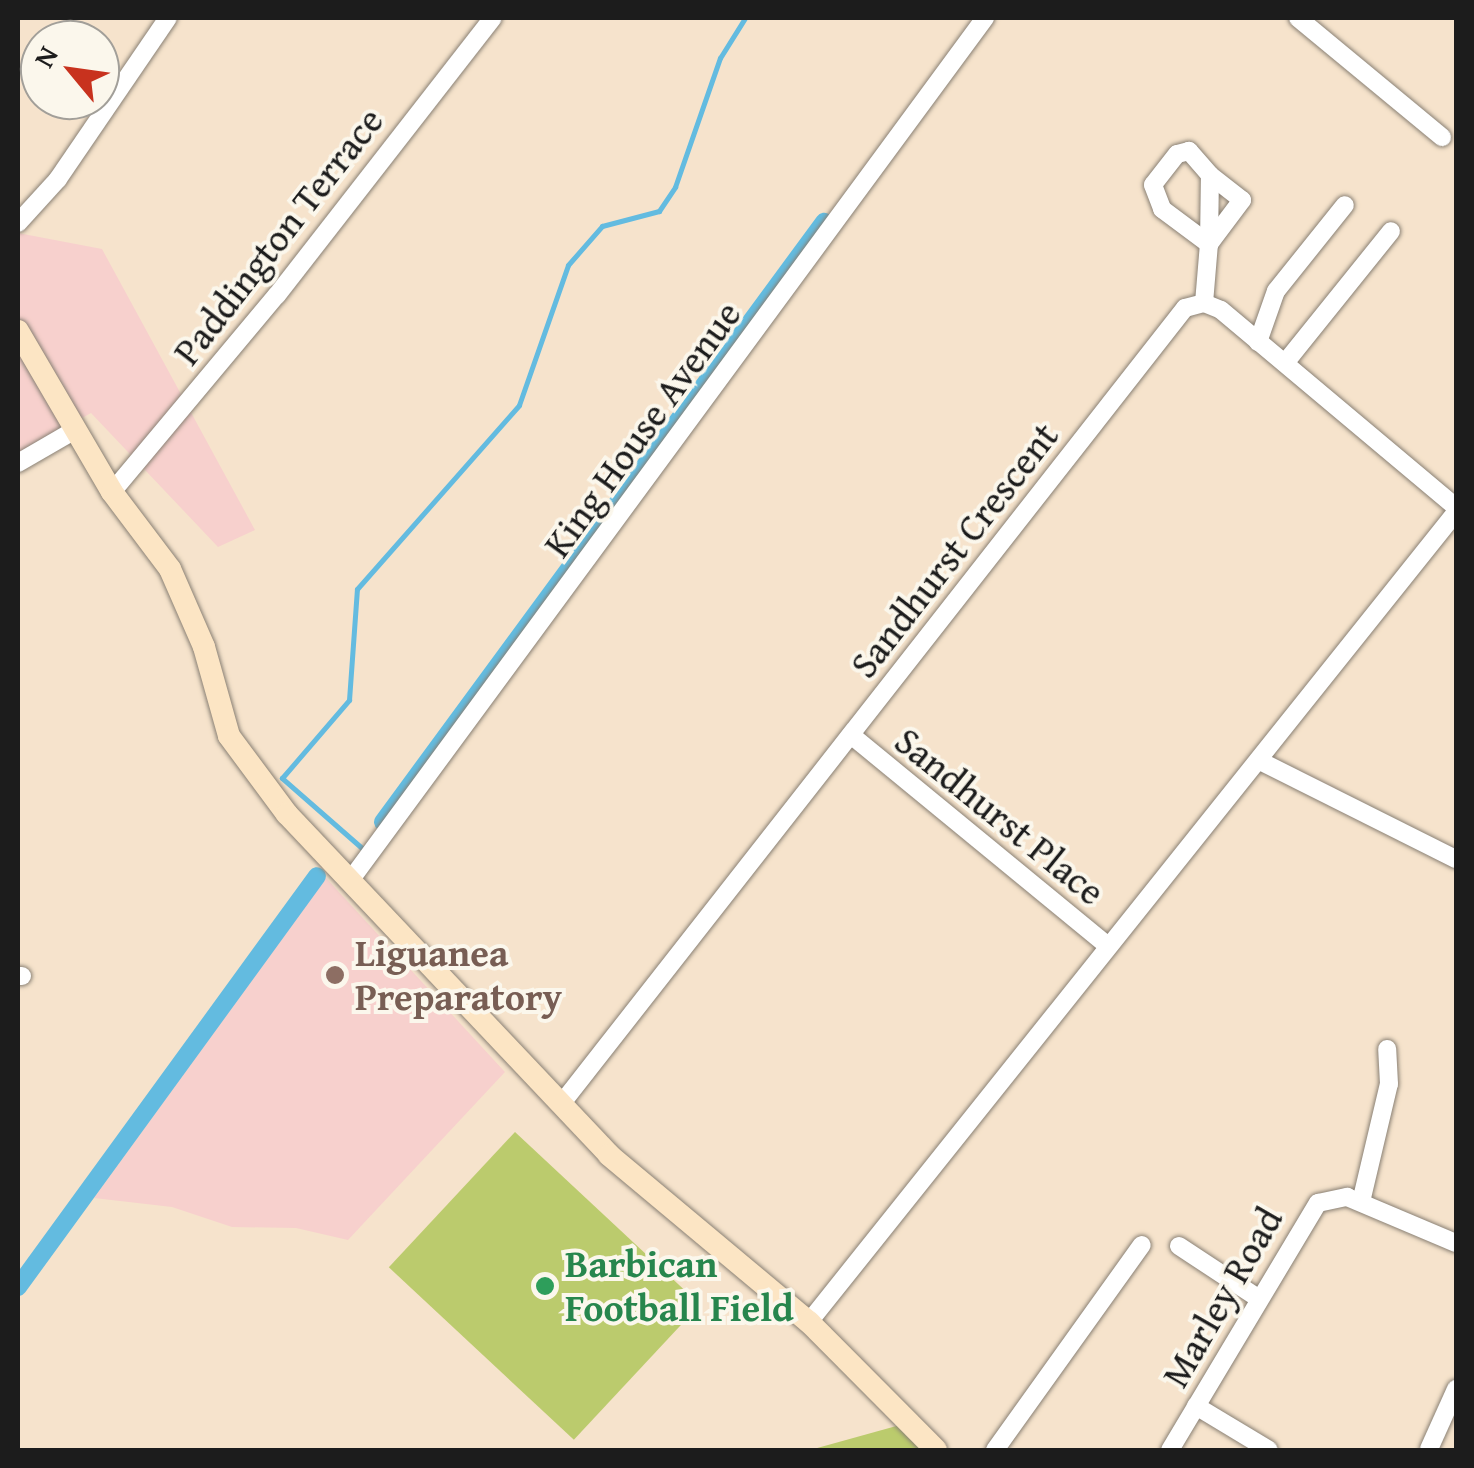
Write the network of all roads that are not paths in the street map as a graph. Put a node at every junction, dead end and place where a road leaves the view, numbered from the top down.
1 (168, 18) edge
2 (493, 18) edge
3 (985, 18) edge
4 (1298, 18) edge
5 (1320, 24) edge
6 (1442, 138) dead end
7 (1210, 175) junction
8 (1344, 205) dead end
9 (18, 223) edge
10 (1391, 230) dead end
11 (1210, 244) junction
12 (1204, 303) junction
13 (18, 331) edge
14 (1258, 342) junction
15 (1285, 363) junction
16 (74, 430) junction
17 (18, 464) edge
18 (112, 492) junction
19 (1456, 509) edge
20 (850, 735) junction
21 (1262, 762) junction
22 (1456, 860) edge
23 (352, 878) junction
24 (1108, 946) junction
25 (1387, 1049) dead end
26 (562, 1104) junction
27 (1361, 1202) junction
28 (1456, 1243) edge
29 (1142, 1244) dead end
30 (1179, 1246) dead end
31 (1258, 1298) junction
32 (809, 1322) junction
33 (1456, 1389) edge
34 (1196, 1406) junction
35 (1429, 1449) edge
36 (936, 1450) edge
37 (995, 1450) edge
38 (1170, 1450) edge
39 (1269, 1450) edge

1 - 9 street
2 - 18 street, Paddington Terrace
3 - 23 street, King House Avenue
4 - 5 street
5 - 6 street
7 - 11 street
7 - 11 street
7 - 11 street
8 - 14 street
10 - 15 street
11 - 12 street
12 - 14 street
12 - 20 street, Sandhurst Crescent
13 - 16 main road
14 - 15 street
15 - 19 street
16 - 17 street
16 - 18 main road
18 - 23 main road
19 - 21 street
20 - 24 street, Sandhurst Place
20 - 26 street, Sandhurst Crescent
21 - 22 street
21 - 24 street
23 - 26 main road
24 - 32 street
25 - 27 street
26 - 32 main road
27 - 28 street
27 - 31 street, Marley Road
29 - 37 street
30 - 31 street
31 - 34 street, Marley Road
32 - 36 main road
33 - 35 street
34 - 38 street, Marley Road
34 - 39 street

